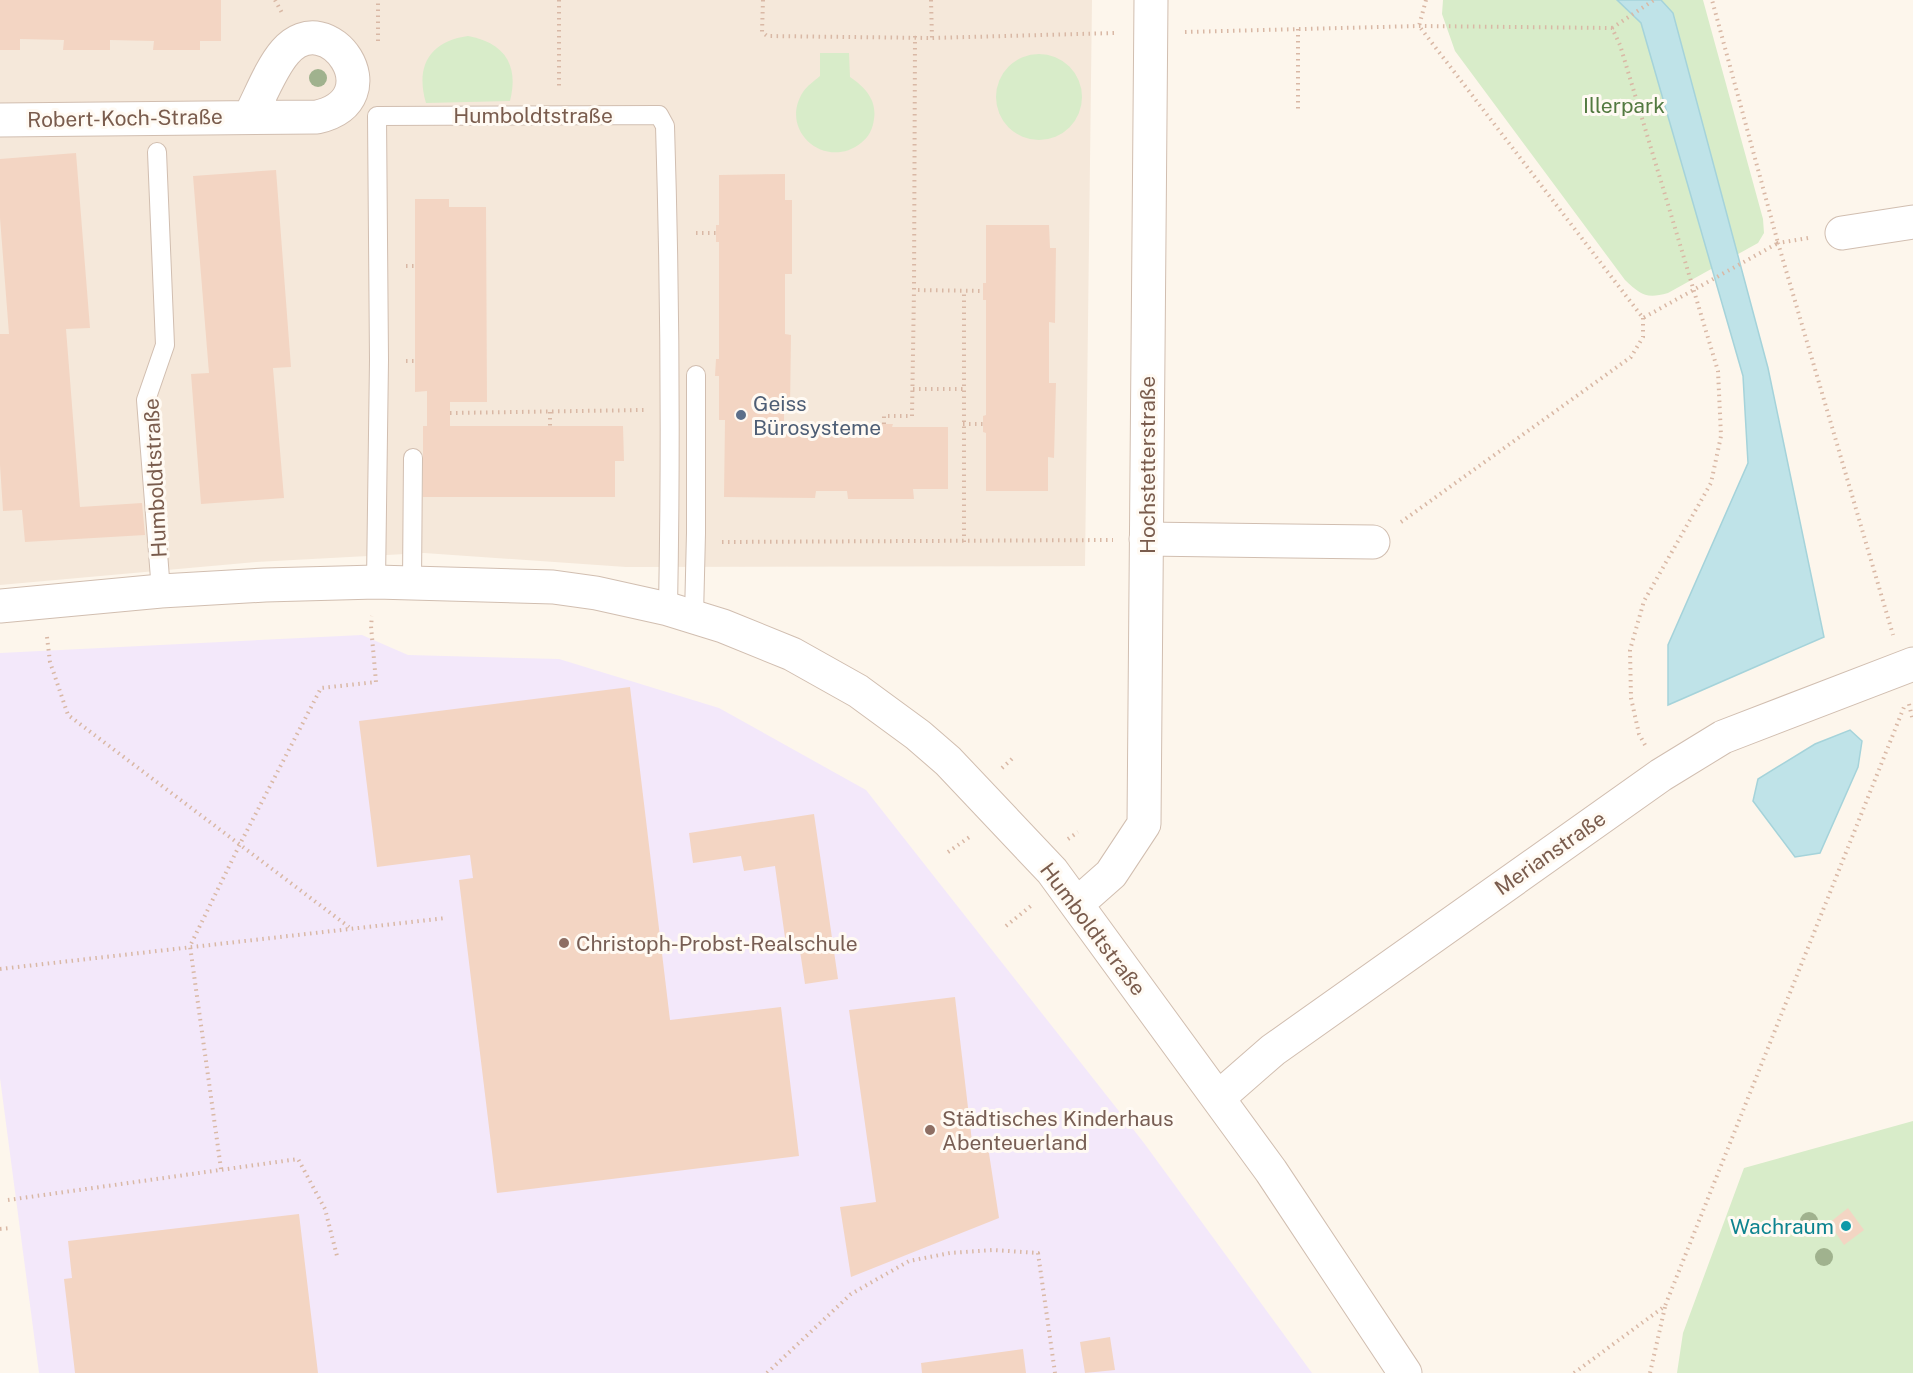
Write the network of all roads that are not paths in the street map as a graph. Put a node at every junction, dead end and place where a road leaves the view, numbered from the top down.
1 (1151, 0) edge
2 (250, 116) dead end
3 (0, 120) edge
4 (157, 152) dead end
5 (1913, 222) edge
6 (1842, 233) dead end
7 (696, 375) dead end
8 (412, 458) dead end
9 (1146, 539) junction
10 (1373, 542) road end
11 (376, 582) junction
12 (412, 583) junction
13 (160, 591) junction
14 (0, 606) edge
15 (681, 613) junction
16 (1908, 666) edge
17 (1077, 904) junction
18 (1218, 1098) junction
19 (1405, 1373) edge

1 - 9 street, Hochstetterstraße
2 - 3 street, Robert-Koch-Straße
4 - 13 lane, Humboldtstraße
5 - 6 street
7 - 15 lane
8 - 12 lane
9 - 10 street
9 - 17 street, Hochstetterstraße
11 - 12 street, Humboldtstraße
11 - 13 street, Humboldtstraße
11 - 15 lane, Humboldtstraße
12 - 15 street, Humboldtstraße
13 - 14 street, Humboldtstraße
15 - 17 street, Humboldtstraße
16 - 18 street, Merianstraße
17 - 18 street, Humboldtstraße
18 - 19 street, Humboldtstraße

